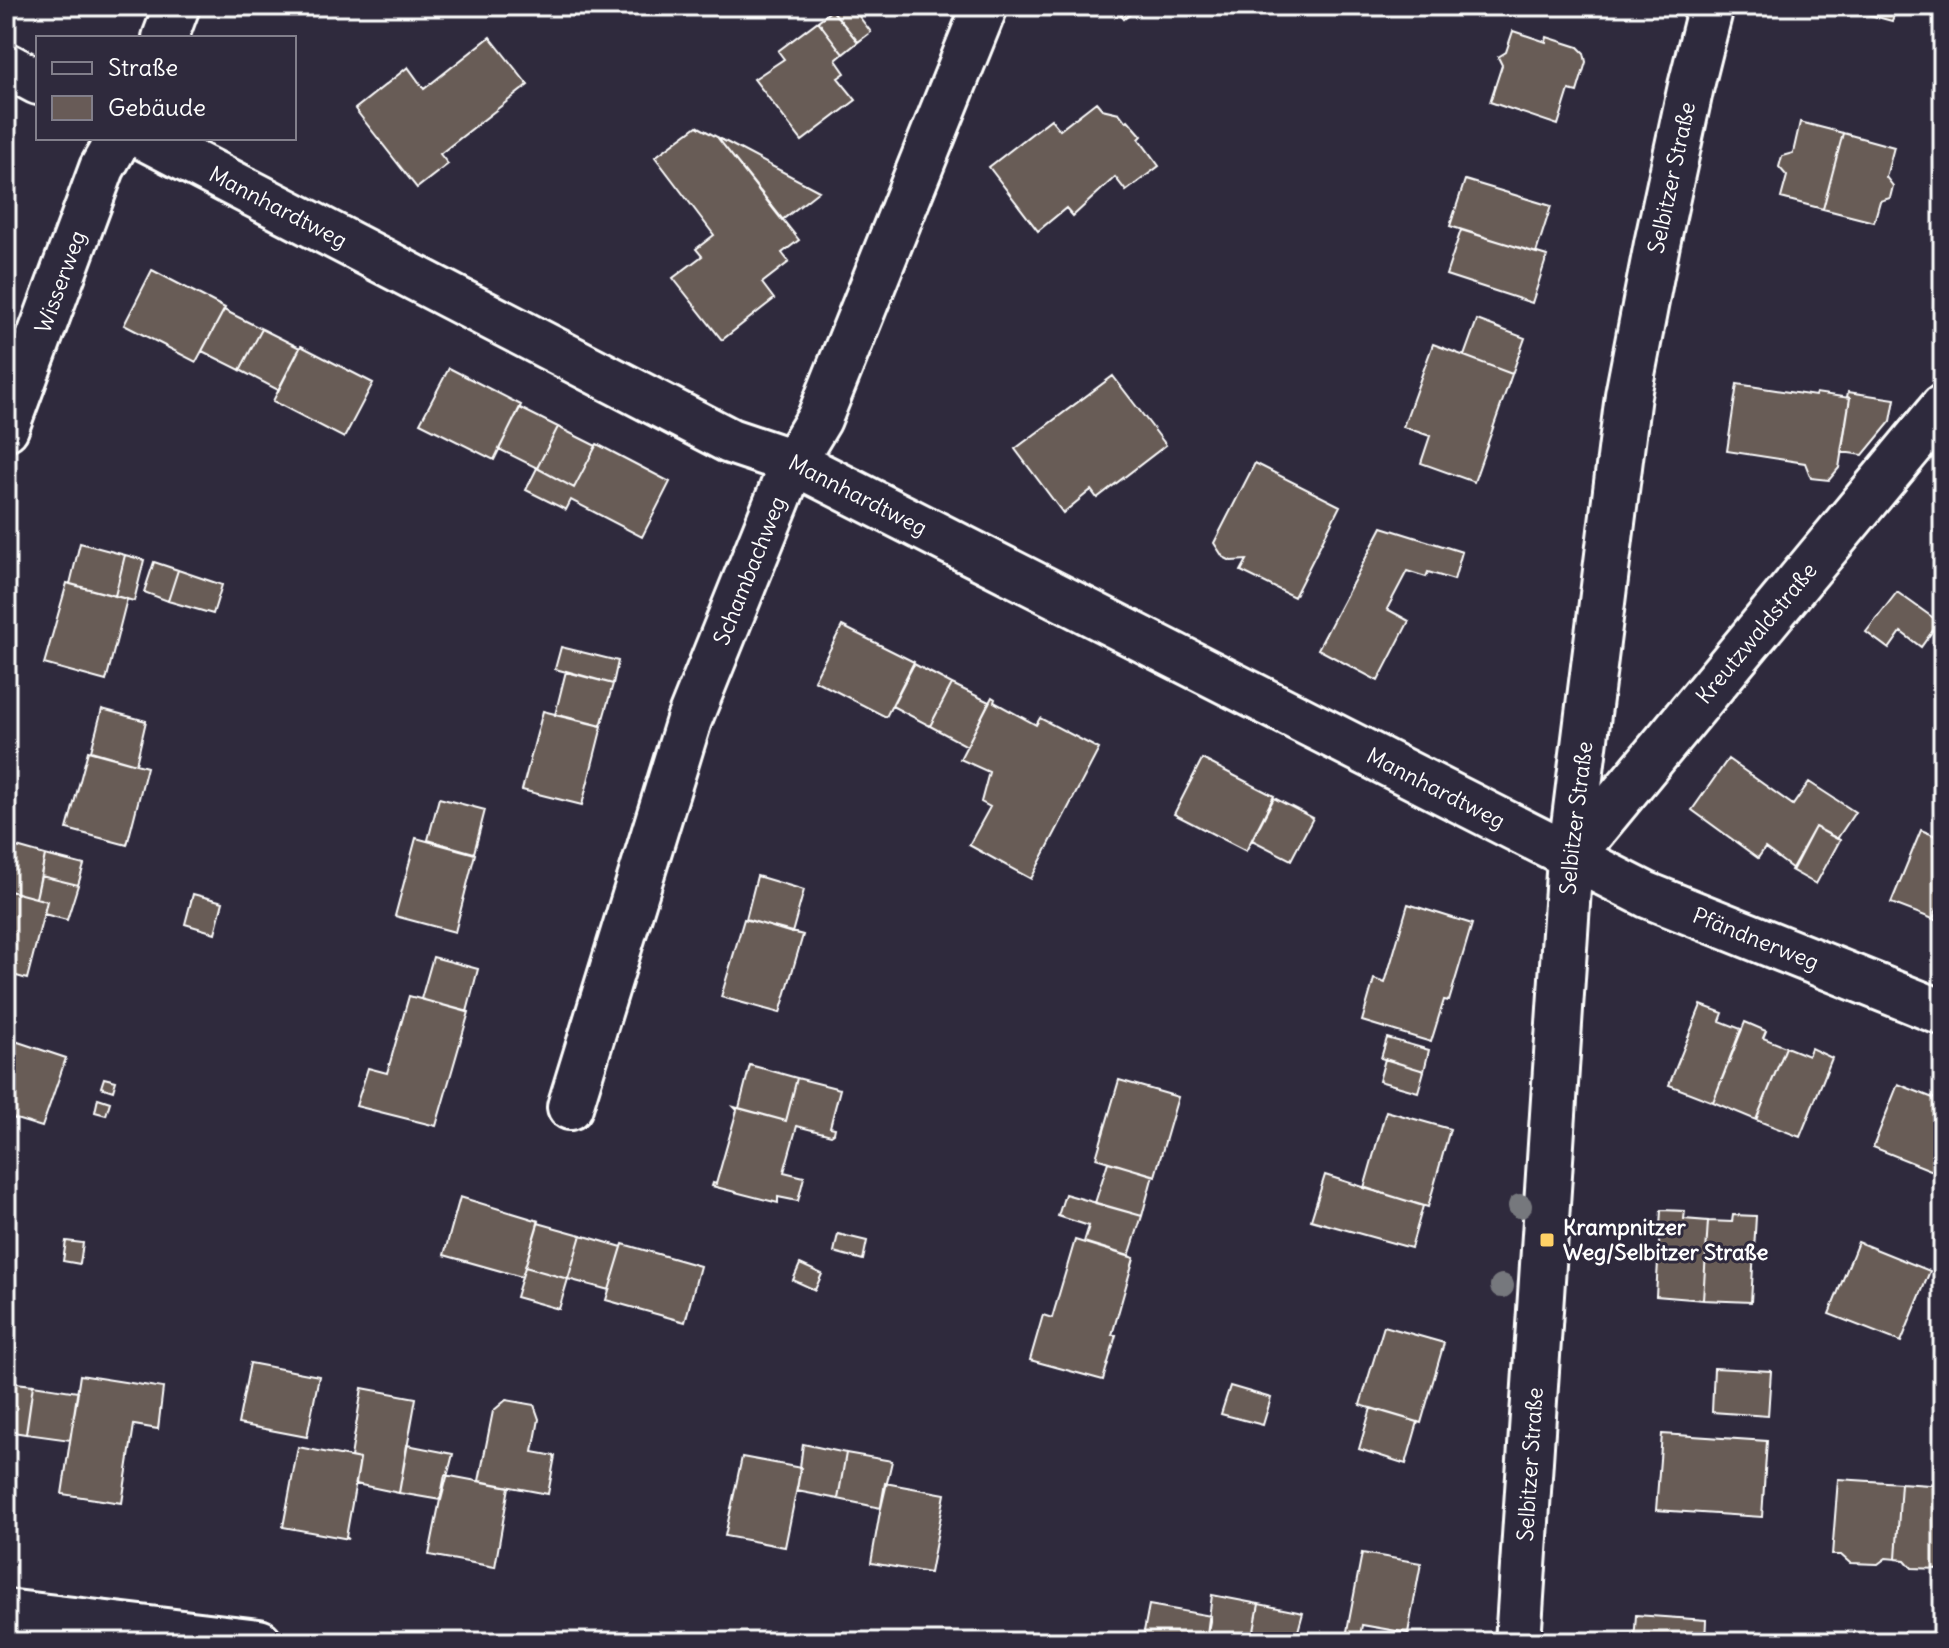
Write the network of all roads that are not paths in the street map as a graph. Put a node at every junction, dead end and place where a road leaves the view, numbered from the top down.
1 (177, 6) edge
2 (985, 6) edge
3 (1711, 6) edge
4 (166, 36) edge
5 (6, 65) edge
6 (36, 81) edge
7 (118, 140) edge
8 (149, 140) edge
9 (1943, 407) edge
10 (6, 428) edge
11 (793, 462) junction
12 (1570, 858) junction
13 (1943, 1013) edge
14 (570, 1107) dead end
15 (6, 1612) edge
16 (216, 1639) edge
17 (259, 1642) edge
18 (1518, 1642) edge

1 - 4 street
2 - 11 street, Schambachweg
3 - 12 street, Selbitzer Straße
5 - 6 street
7 - 10 street, Wisserweg
8 - 11 street, Mannhardtweg
9 - 12 street, Kreutzwaldstraße
11 - 12 street, Mannhardtweg
11 - 14 street, Schambachweg
12 - 13 street, Pfändnerweg
12 - 18 street, Selbitzer Straße
15 - 16 street
16 - 17 street

